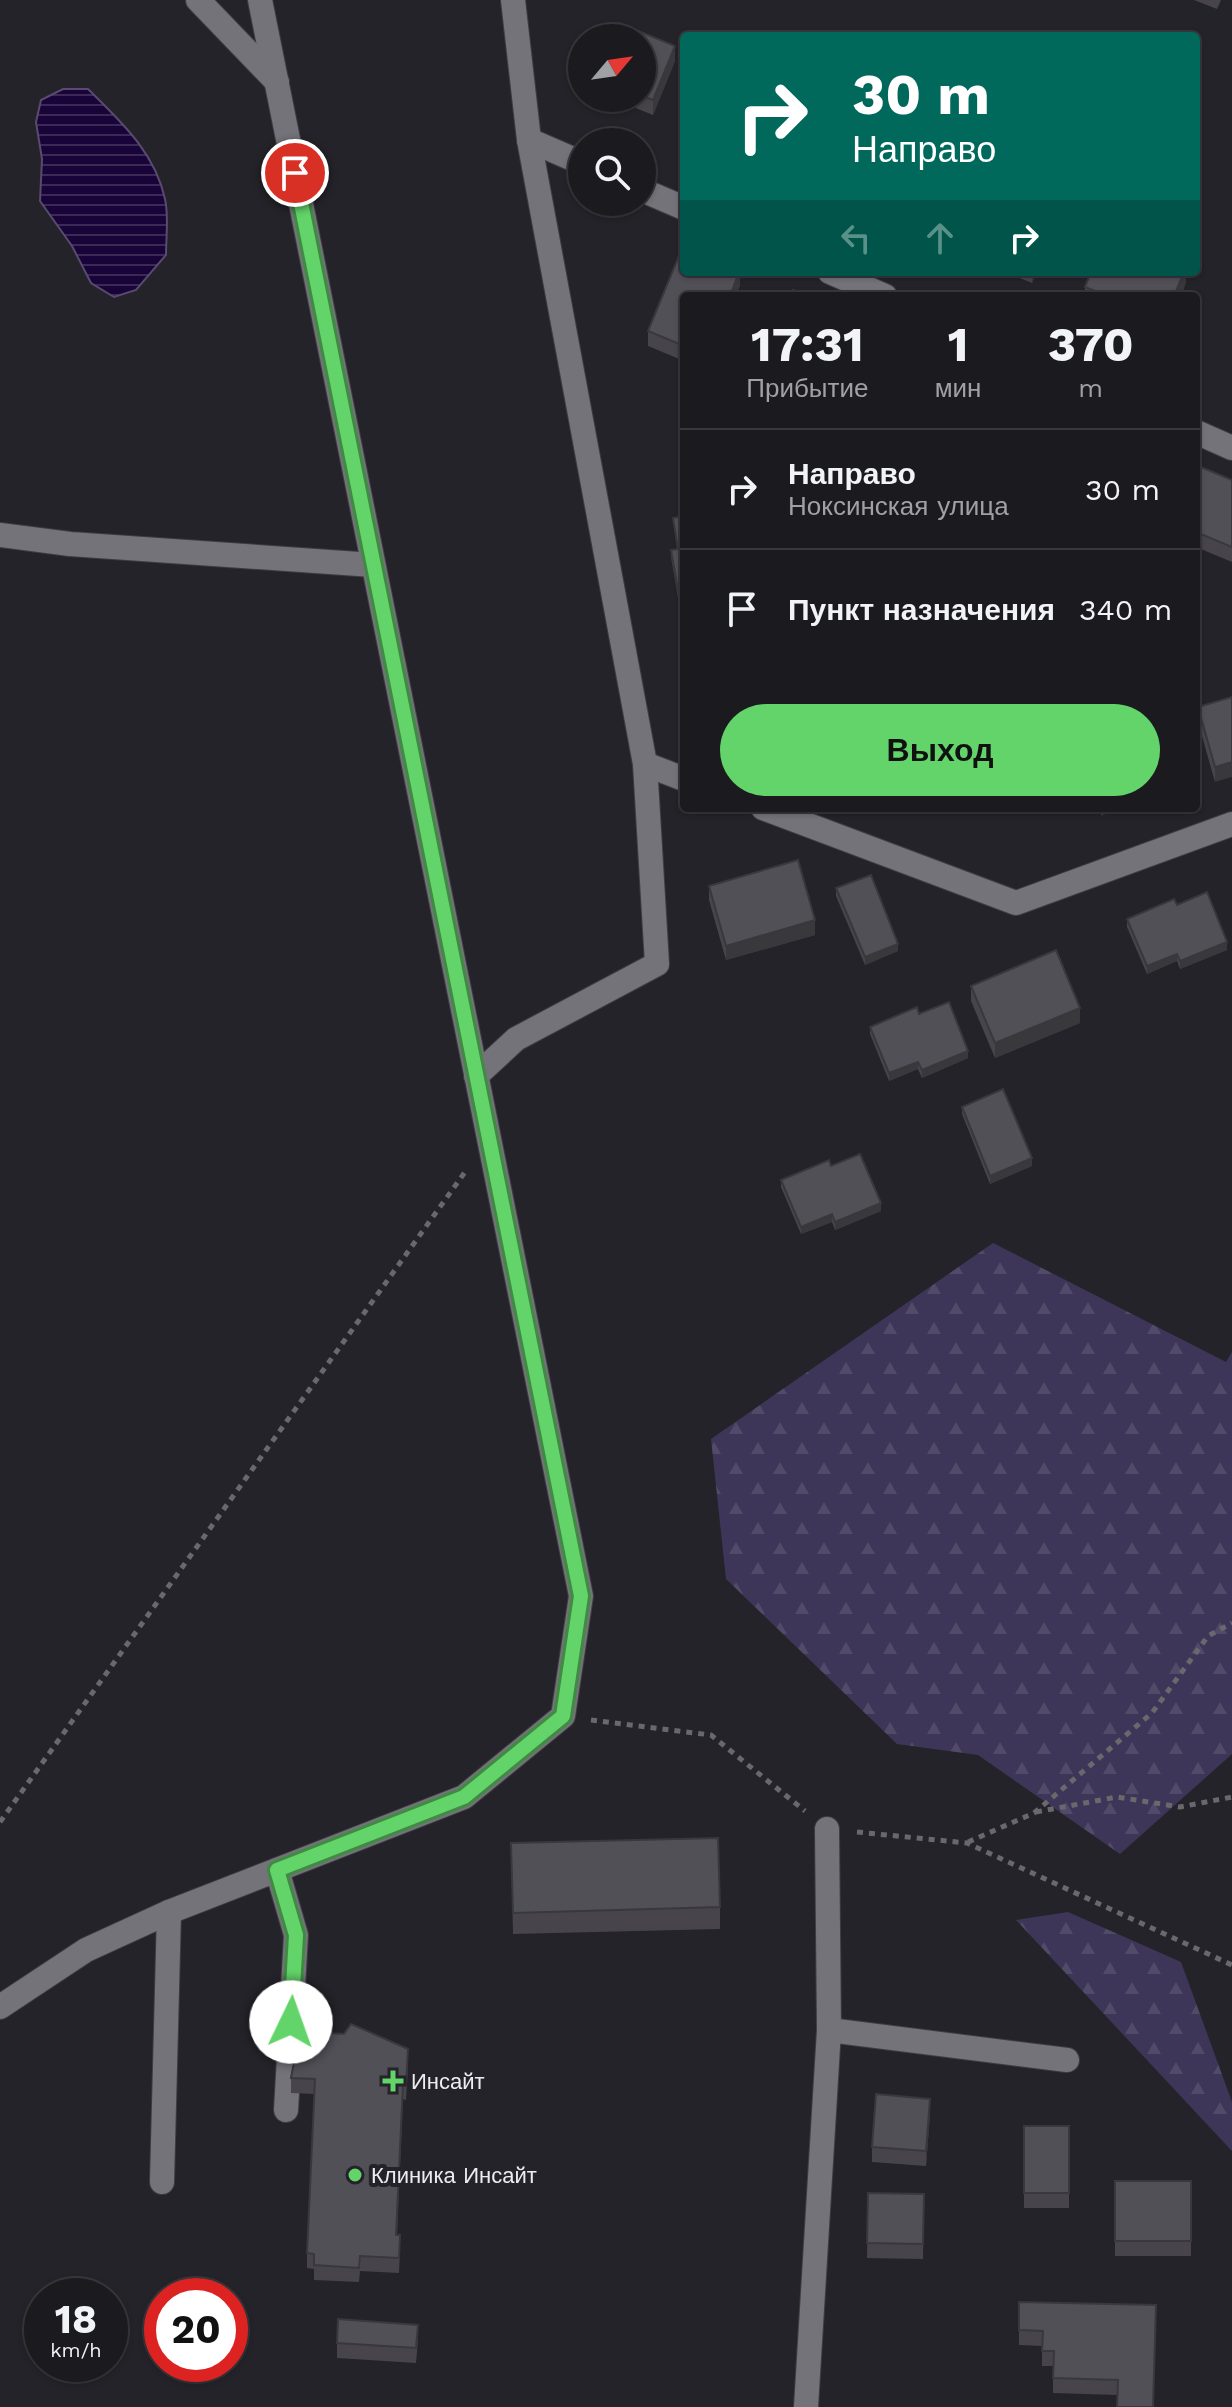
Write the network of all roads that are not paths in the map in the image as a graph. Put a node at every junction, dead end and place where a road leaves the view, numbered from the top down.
1 (198, 0) edge
2 (260, 0) edge
3 (513, 0) edge
4 (277, 82) junction
5 (529, 140) junction
6 (568, 157) edge
7 (656, 196) edge
8 (680, 206) edge
9 (839, 276) edge
10 (876, 292) edge
11 (1200, 434) edge
12 (1232, 448) edge
13 (0, 535) edge
14 (373, 565) junction
15 (645, 764) junction
16 (680, 777) edge
17 (774, 812) edge
18 (1232, 824) edge
19 (476, 1076) junction
20 (827, 1829) road end
21 (277, 1870) junction
22 (169, 1912) junction
23 (0, 2007) edge
24 (829, 2030) junction
25 (1067, 2060) dead end
26 (286, 2110) dead end
27 (162, 2182) dead end
28 (806, 2407) edge

1 - 4 street
2 - 4 street
3 - 5 street
4 - 14 street
5 - 6 street
5 - 15 street
7 - 8 street
9 - 10 street
11 - 12 street
13 - 14 street
14 - 19 street
15 - 16 street
15 - 19 street
17 - 18 street
19 - 21 street
20 - 24 street
21 - 22 street
21 - 26 street
22 - 23 street
22 - 27 street
24 - 25 street
24 - 28 street

